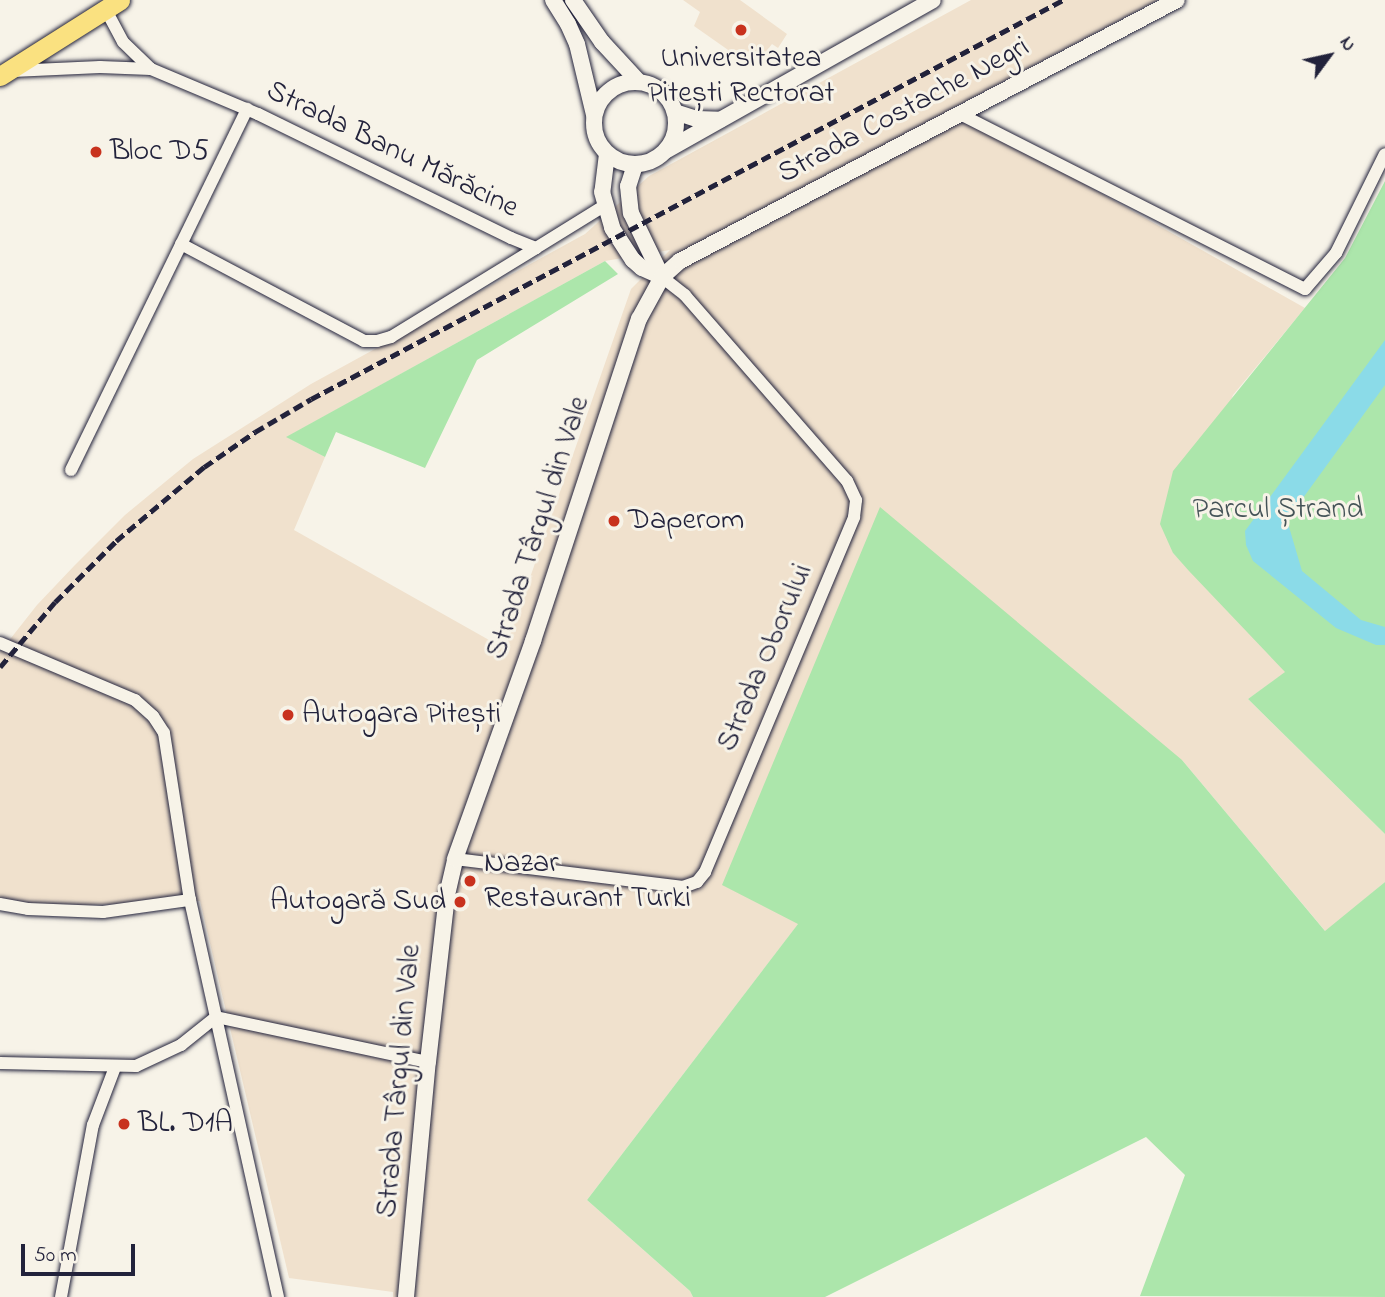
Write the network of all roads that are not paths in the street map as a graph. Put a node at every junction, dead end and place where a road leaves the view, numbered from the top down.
1 (553, 0) edge
2 (572, 0) edge
3 (933, 0) edge
4 (1177, 0) edge
5 (113, 5) edge
6 (151, 69) junction
7 (4, 74) edge
8 (639, 82) junction
9 (247, 109) junction
10 (675, 112) junction
11 (960, 114) junction
12 (594, 115) junction
13 (722, 120) junction
14 (667, 150) junction
15 (607, 154) junction
16 (1385, 154) edge
17 (635, 165) junction
18 (604, 206) junction
19 (181, 244) junction
20 (537, 248) junction
21 (662, 277) junction
22 (71, 470) dead end
23 (0, 643) edge
24 (455, 859) junction
25 (190, 900) junction
26 (0, 904) edge
27 (216, 1017) junction
28 (428, 1062) junction
29 (0, 1063) edge
30 (116, 1067) junction
31 (61, 1297) edge
32 (278, 1297) edge
33 (406, 1297) edge

1 - 12 main road
2 - 8 main road
3 - 13 main road
4 - 11 main road, Strada Costache Negri
5 - 6 street, Strada Banu Mărăcine
5 - 7 main road
6 - 7 street, Strada Banu Mărăcine
6 - 9 street, Strada Banu Mărăcine
8 - 10 main road
8 - 12 main road
9 - 19 street
9 - 20 street, Strada Banu Mărăcine
10 - 13 main road
10 - 14 main road
11 - 16 street
11 - 21 main road, Strada Costache Negri
12 - 15 main road
13 - 14 main road
14 - 17 main road
15 - 17 main road
15 - 18 main road
17 - 21 main road
18 - 20 street, Strada Banu Mărăcine
18 - 21 main road
19 - 20 street
19 - 22 street
21 - 24 main road, Strada Târgul din Vale
21 - 24 street, Strada Oborului
23 - 25 street
24 - 28 main road, Strada Târgul din Vale
25 - 26 street
25 - 27 street
27 - 28 street
27 - 30 street
27 - 32 street
28 - 33 main road, Strada Târgul din Vale
29 - 30 street
30 - 31 street

